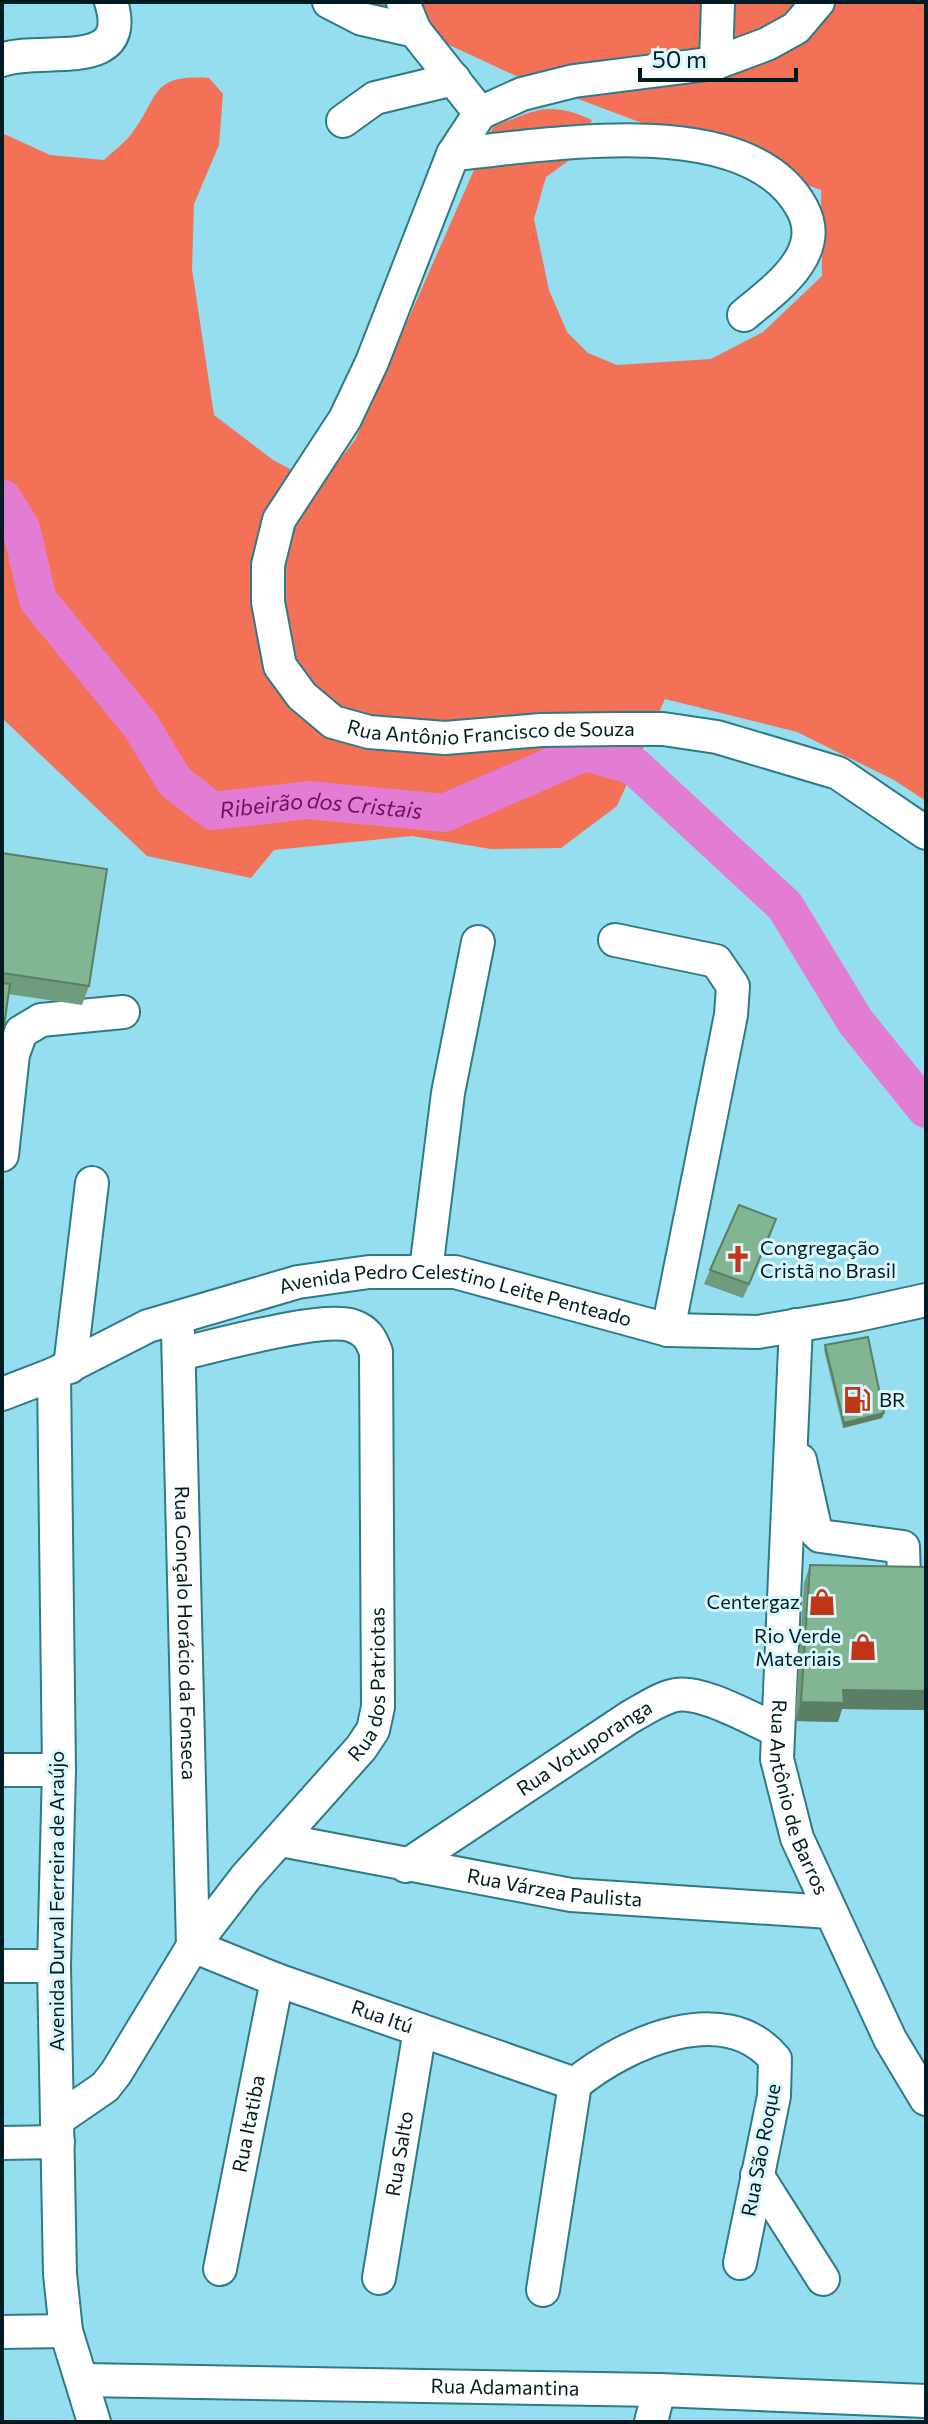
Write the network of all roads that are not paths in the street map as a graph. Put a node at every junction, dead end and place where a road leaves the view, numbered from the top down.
1 (111, 2) edge
2 (329, 2) edge
3 (718, 2) edge
4 (818, 2) edge
5 (409, 16) edge
6 (2, 60) edge
7 (716, 63) junction
8 (454, 79) junction
9 (480, 113) junction
10 (343, 121) dead end
11 (453, 154) junction
12 (744, 315) dead end
13 (926, 833) edge
14 (615, 940) dead end
15 (478, 942) dead end
16 (123, 1012) dead end
17 (2, 1155) edge
18 (92, 1183) dead end
19 (426, 1270) junction
20 (926, 1300) edge
21 (177, 1318) junction
22 (796, 1325) junction
23 (668, 1330) junction
24 (180, 1354) junction
25 (62, 1371) junction
26 (2, 1394) edge
27 (790, 1444) junction
28 (904, 1578) edge
29 (777, 1730) junction
30 (2, 1770) edge
31 (59, 1770) junction
32 (281, 1840) junction
33 (406, 1866) junction
34 (830, 1912) junction
35 (193, 1946) junction
36 (2, 1966) edge
37 (54, 1966) junction
38 (277, 1980) junction
39 (420, 2030) junction
40 (575, 2084) junction
41 (926, 2099) edge
42 (57, 2131) junction
43 (2, 2143) edge
44 (757, 2175) junction
45 (740, 2263) dead end
46 (220, 2269) dead end
47 (379, 2278) dead end
48 (823, 2279) dead end
49 (543, 2290) dead end
50 (66, 2331) junction
51 (2, 2332) edge
52 (83, 2380) junction
53 (659, 2390) junction
54 (926, 2401) edge
55 (890, 2411) edge
56 (94, 2422) edge
57 (651, 2422) edge

1 - 6 street
2 - 5 street
3 - 7 street
4 - 7 street
5 - 8 street
7 - 9 street
8 - 9 street
8 - 10 street
9 - 11 street, Rua Antônio Francisco de Souza
11 - 12 street
11 - 13 street, Rua Antônio Francisco de Souza
14 - 23 street
15 - 19 street
16 - 17 street
18 - 25 street, Avenida Durval Ferreira de Araújo
19 - 21 street, Avenida Pedro Celestino Leite Penteado
19 - 23 street, Avenida Pedro Celestino Leite Penteado
20 - 22 street, Avenida Pedro Celestino Leite Penteado
21 - 24 street, Rua Gonçalo Horácio da Fonseca
21 - 25 street, Avenida Pedro Celestino Leite Penteado
22 - 23 street, Avenida Pedro Celestino Leite Penteado
22 - 27 street, Rua Antônio de Barros
24 - 32 street, Rua dos Patriotas
24 - 35 street, Rua Gonçalo Horácio da Fonseca
25 - 26 street, Avenida Pedro Celestino Leite Penteado
25 - 31 street, Avenida Durval Ferreira de Araújo
27 - 28 street
27 - 29 street, Rua Antônio de Barros
29 - 33 street, Rua Votuporanga
29 - 34 street, Rua Antônio de Barros
30 - 31 street
31 - 37 street, Avenida Durval Ferreira de Araújo
32 - 33 street, Rua Várzea Paulista
32 - 35 street, Rua dos Patriotas
33 - 34 street, Rua Várzea Paulista
34 - 41 street, Rua Antônio de Barros
35 - 38 street, Rua Itú
35 - 42 street, Rua dos Patriotas
36 - 37 street
37 - 42 street, Avenida Durval Ferreira de Araújo
38 - 39 street, Rua Itú
38 - 46 street, Rua Itatiba
39 - 40 street, Rua Itú
39 - 47 street, Rua Salto
40 - 44 street, Rua São Roque
40 - 49 street
42 - 43 street
42 - 50 street, Avenida Durval Ferreira de Araújo
44 - 45 street, Rua São Roque
44 - 48 street
50 - 51 street
50 - 52 street, Avenida Durval Ferreira de Araújo
52 - 53 street, Rua Adamantina
52 - 56 street, Avenida Durval Ferreira de Araújo
53 - 55 street, Rua Adamantina
53 - 57 street
54 - 55 street, Rua Adamantina

